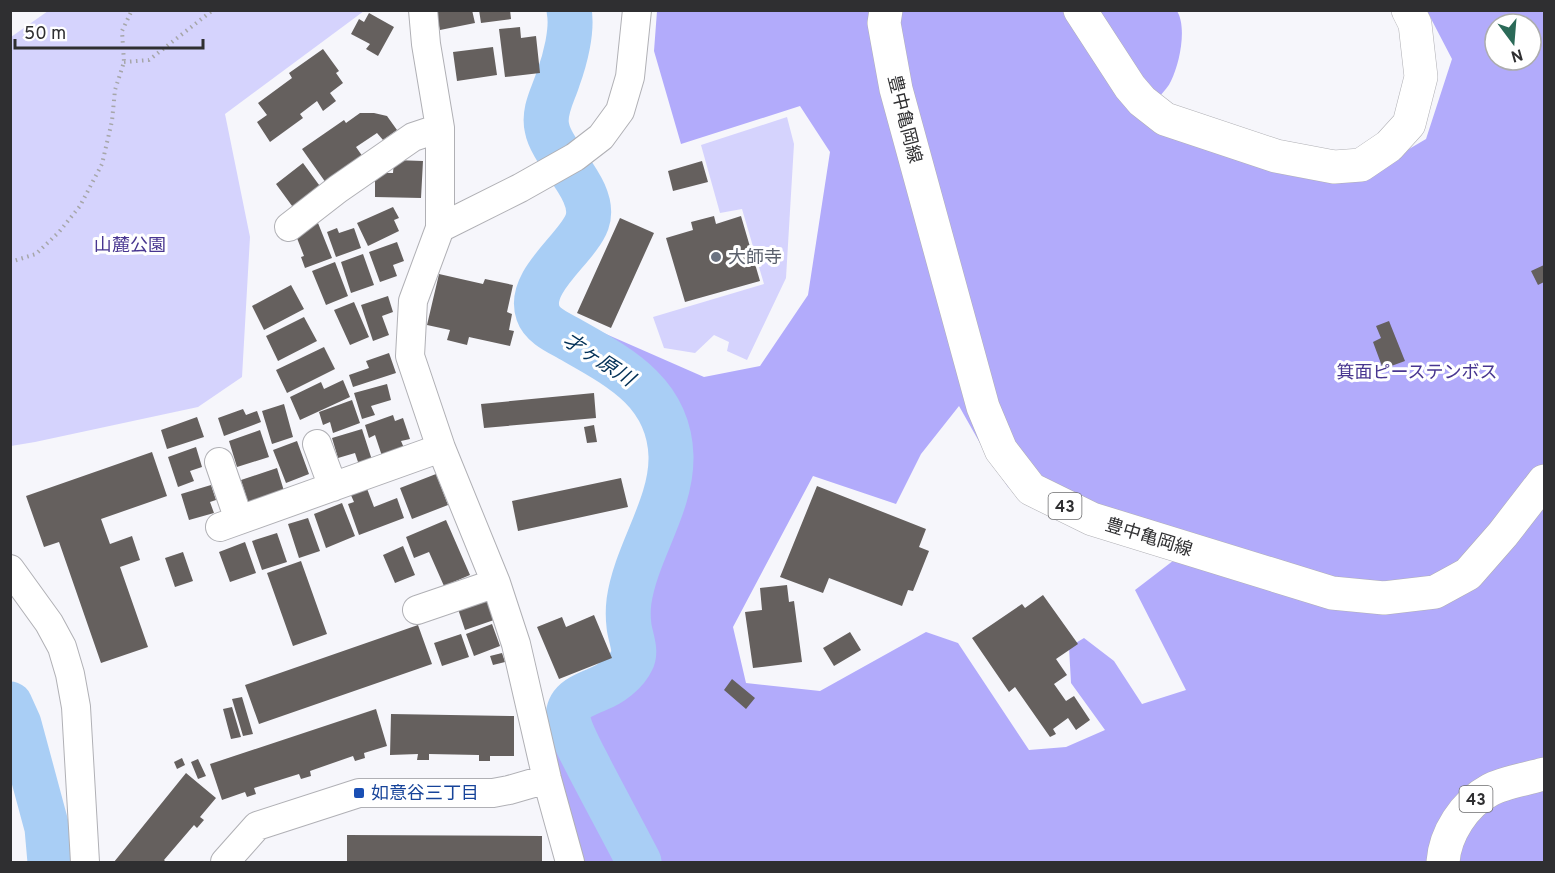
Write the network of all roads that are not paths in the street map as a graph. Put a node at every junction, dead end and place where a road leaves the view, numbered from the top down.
1 (423, 10) edge
2 (636, 10) edge
3 (886, 10) edge
4 (1080, 10) edge
5 (1408, 10) edge
6 (440, 128) junction
7 (289, 227) dead end
8 (440, 228) junction
9 (318, 444) dead end
10 (441, 448) junction
11 (219, 462) dead end
12 (1545, 481) edge
13 (333, 487) junction
14 (10, 569) edge
15 (496, 583) junction
16 (417, 610) dead end
17 (1545, 774) edge
18 (547, 779) junction
19 (85, 862) edge
20 (225, 862) edge
21 (570, 862) edge
22 (1443, 862) edge

1 - 6 street
2 - 8 street
3 - 12 main road, 豊中亀岡線 / 43
4 - 5 main road
6 - 7 street
6 - 8 street
8 - 10 street
9 - 13 street
10 - 13 street
10 - 15 street
11 - 13 street
14 - 19 street
15 - 16 street
15 - 18 street
17 - 22 main road, 43
18 - 20 street
18 - 21 street

